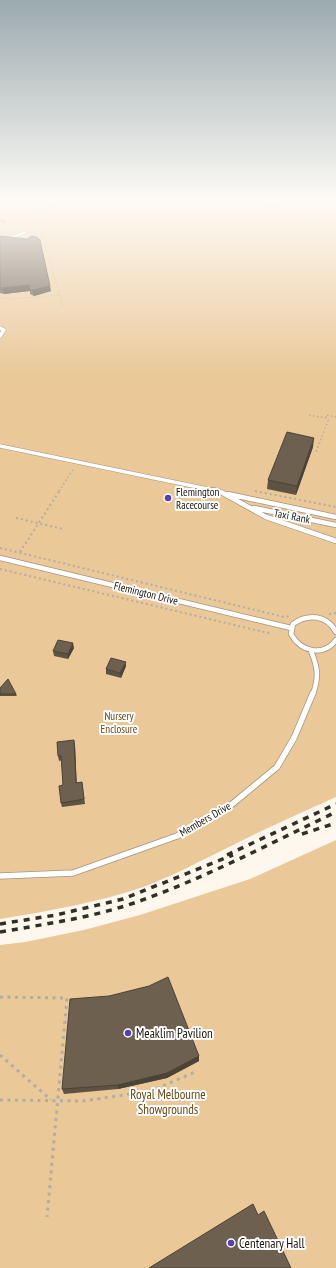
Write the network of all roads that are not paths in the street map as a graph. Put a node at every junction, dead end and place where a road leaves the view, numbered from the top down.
1 (0, 328) edge
2 (0, 336) edge
3 (0, 446) edge
4 (221, 492) junction
5 (248, 507) junction
6 (336, 517) edge
7 (336, 525) edge
8 (336, 541) edge
9 (0, 558) edge
10 (334, 625) edge
11 (291, 628) junction
12 (336, 632) edge
13 (336, 640) edge
14 (311, 651) junction
15 (0, 876) edge

1 - 2 lane
3 - 4 lane
4 - 5 lane
4 - 6 lane
5 - 7 lane, Taxi Rank
5 - 8 lane
9 - 11 lane, Flemington Drive
10 - 11 lane
10 - 12 lane
11 - 14 lane
13 - 14 lane
14 - 15 lane, Members Drive

